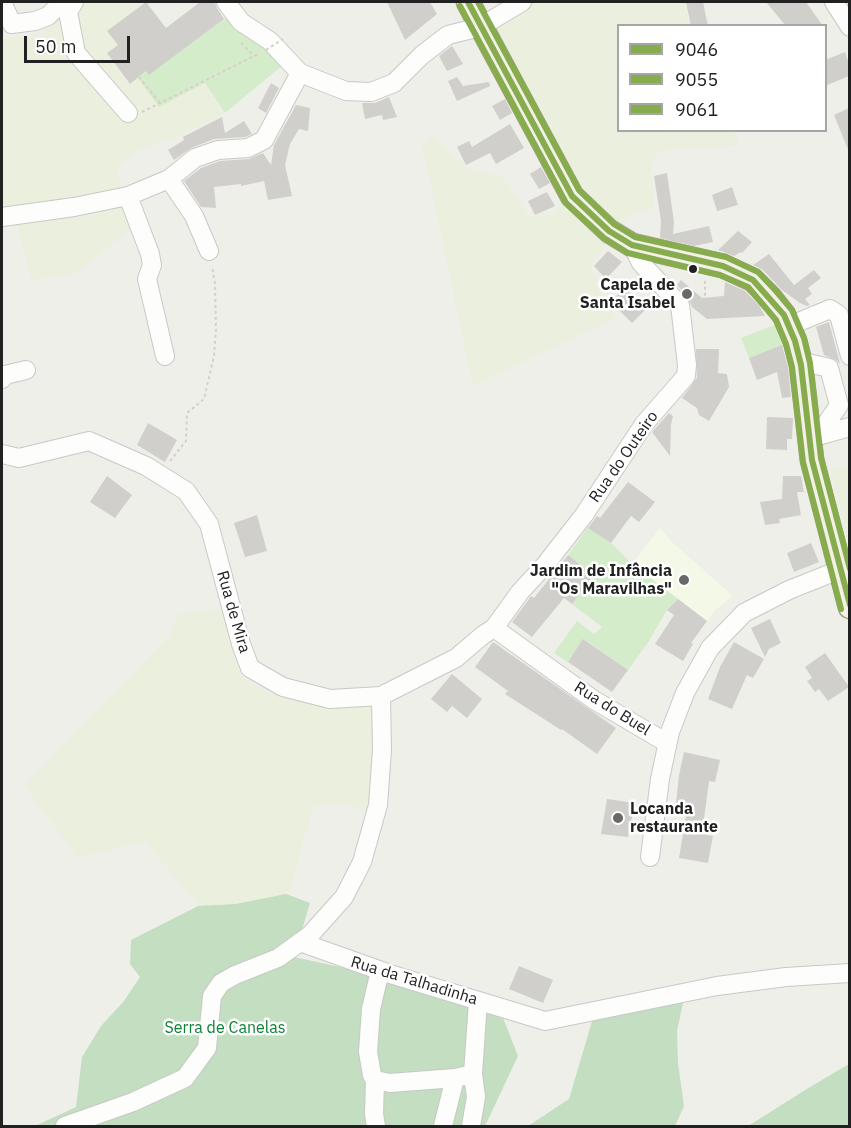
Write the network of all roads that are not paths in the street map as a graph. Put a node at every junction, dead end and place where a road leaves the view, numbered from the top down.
1 (2, 2) edge
2 (62, 2) edge
3 (74, 2) edge
4 (468, 2) edge
5 (522, 2) edge
6 (834, 2) edge
7 (845, 2) edge
8 (234, 4) edge
9 (849, 4) edge
10 (480, 27) junction
11 (849, 27) edge
12 (300, 73) junction
13 (132, 114) road end
14 (169, 179) junction
15 (128, 196) junction
16 (2, 217) edge
17 (632, 245) junction
18 (209, 251) road end
19 (789, 326) junction
20 (165, 356) dead end
21 (849, 356) edge
22 (800, 362) junction
23 (26, 370) dead end
24 (2, 378) edge
25 (849, 427) edge
26 (814, 437) junction
27 (2, 454) edge
28 (839, 570) junction
29 (849, 607) edge
30 (495, 628) junction
31 (381, 696) junction
32 (668, 743) junction
33 (650, 857) dead end
34 (300, 942) junction
35 (380, 971) junction
36 (849, 974) edge
37 (478, 1001) junction
38 (464, 1076) junction
39 (375, 1080) junction
40 (65, 1126) edge
41 (376, 1126) edge
42 (443, 1126) edge
43 (471, 1126) edge

1 - 2 street
3 - 13 street
4 - 10 main road
5 - 10 street
6 - 11 street
7 - 9 street
8 - 12 street
10 - 12 street
10 - 17 main road
12 - 14 street
14 - 15 street
14 - 18 street
15 - 16 street
15 - 20 street
17 - 19 main road
17 - 30 street, Rua do Outeiro
19 - 21 street
19 - 22 main road
22 - 26 main road
22 - 26 street
23 - 24 street
25 - 26 street
26 - 28 main road
27 - 31 street, Rua de Mira
28 - 29 main road
28 - 32 street, Rua do Buel
30 - 31 street, Rua de Mira
30 - 32 street, Rua do Buel
31 - 34 street
32 - 33 street
34 - 35 street, Rua da Talhadinha
34 - 40 street
35 - 37 street, Rua da Talhadinha
35 - 39 street
36 - 37 street, Rua da Talhadinha
37 - 38 street
38 - 39 street
38 - 42 street
38 - 43 street
39 - 41 street

